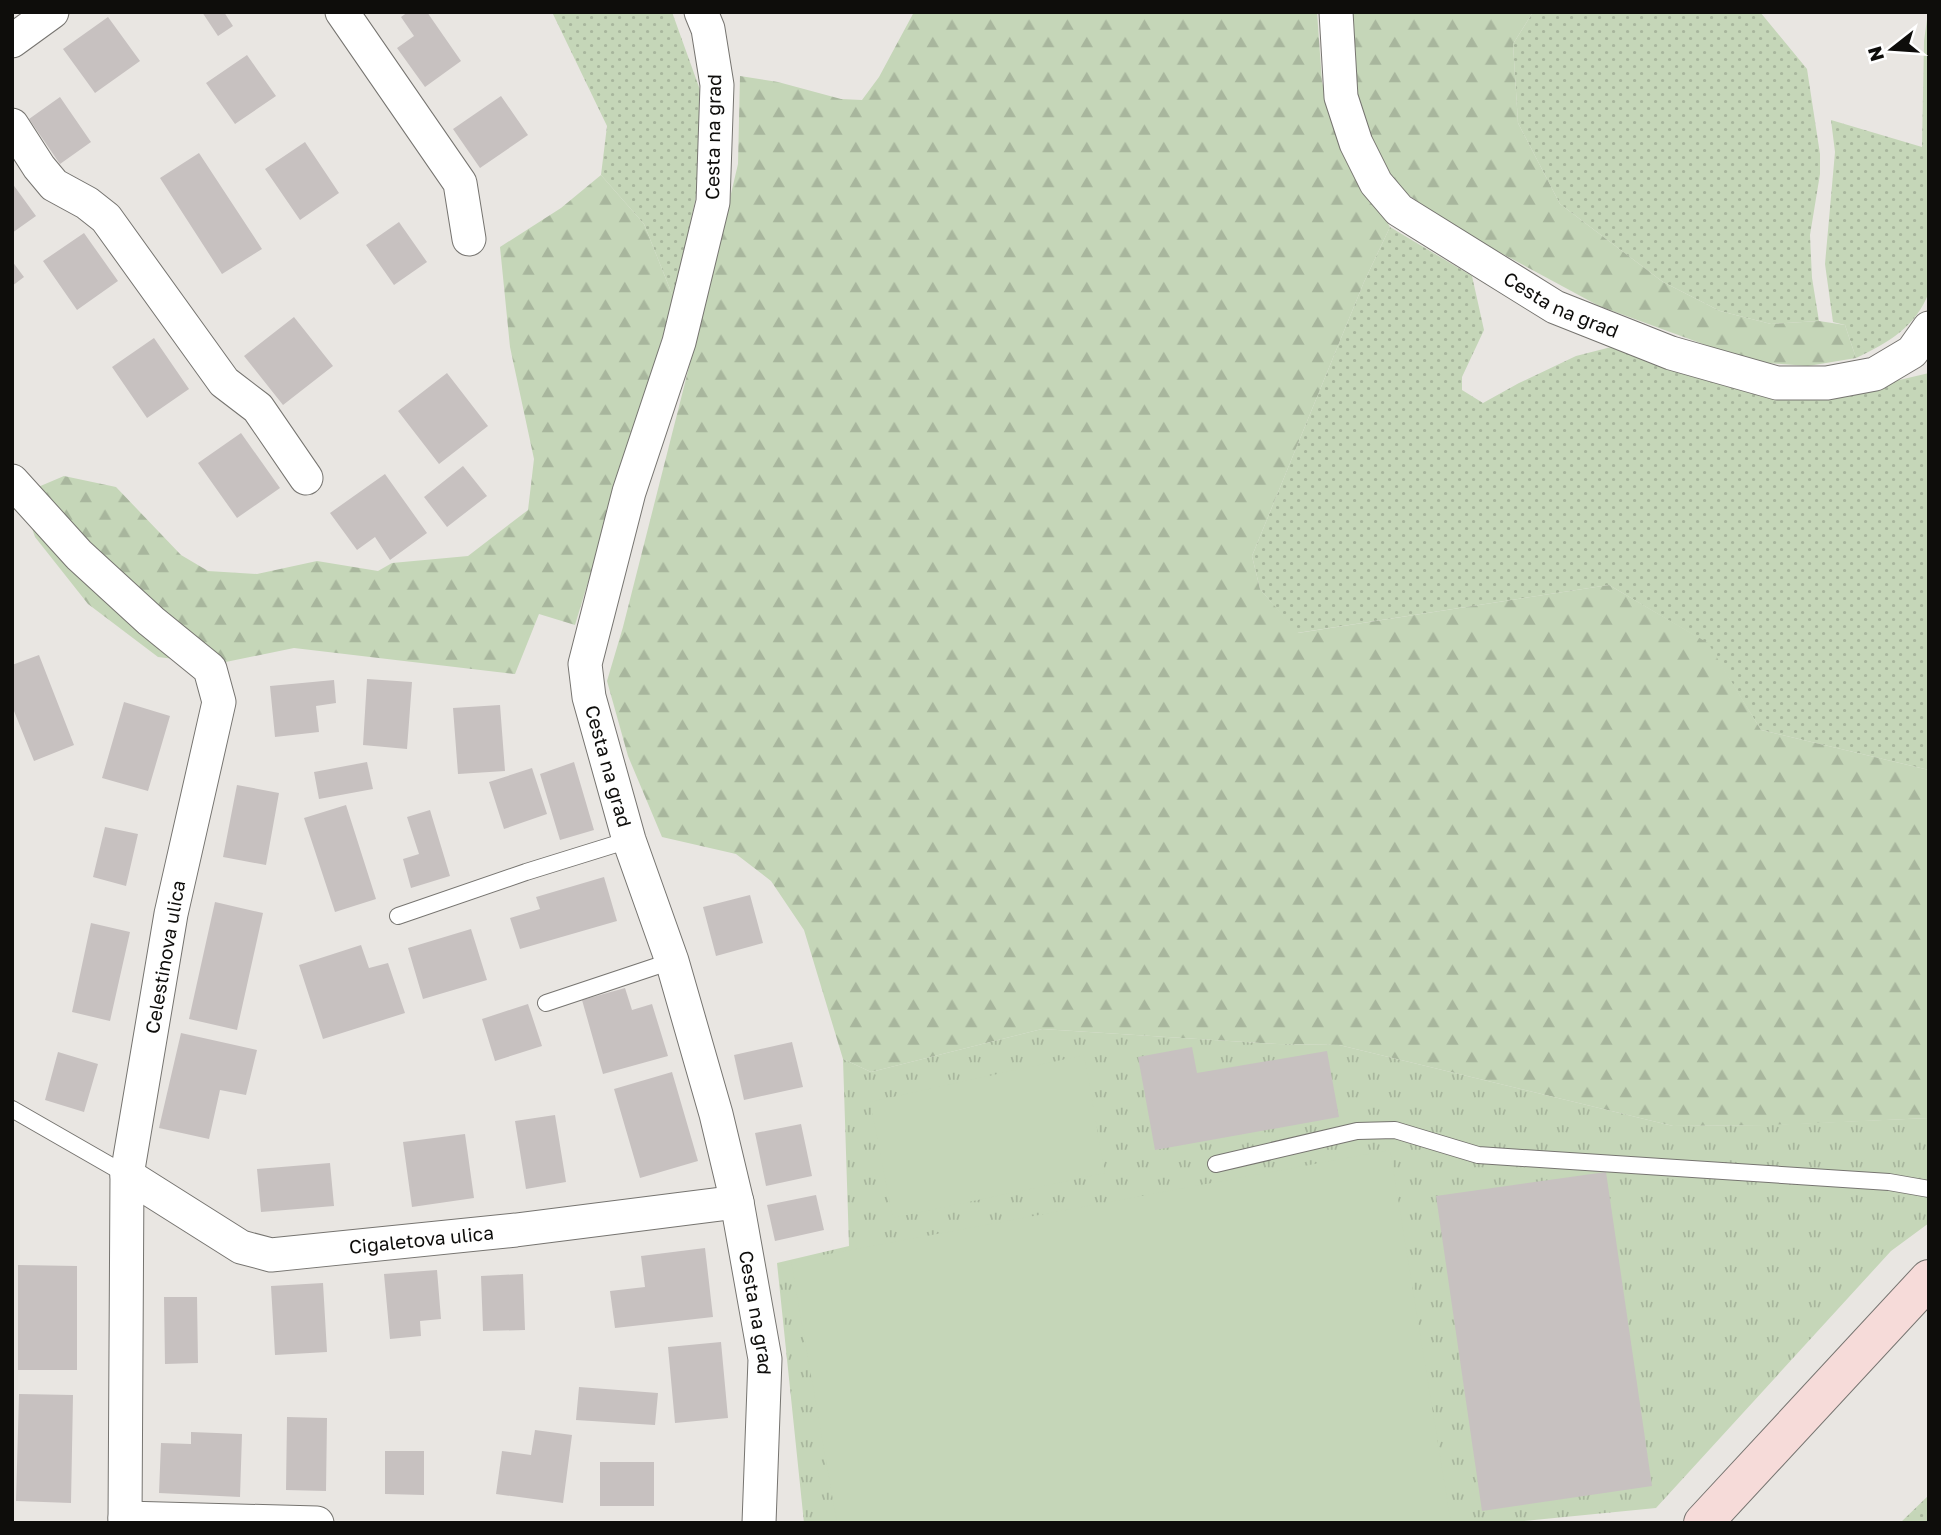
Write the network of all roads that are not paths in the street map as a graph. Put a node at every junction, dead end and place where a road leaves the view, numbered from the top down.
1 (52, 12) edge
2 (342, 12) edge
3 (1336, 12) edge
4 (709, 18) edge
5 (12, 41) edge
6 (12, 125) edge
7 (470, 239) dead end
8 (1929, 328) edge
9 (306, 478) dead end
10 (12, 481) edge
11 (629, 840) junction
12 (398, 916) dead end
13 (672, 961) junction
14 (546, 1003) dead end
15 (12, 1109) edge
16 (1216, 1164) dead end
17 (127, 1175) junction
18 (1929, 1189) edge
19 (737, 1202) junction
20 (1929, 1279) edge
21 (125, 1520) edge
22 (317, 1523) edge
23 (759, 1523) edge
24 (1703, 1523) edge

1 - 5 street
2 - 7 street
3 - 8 street, Cesta na grad
4 - 11 street, Cesta na grad
6 - 9 street
10 - 17 street, Celestinova ulica
11 - 12 lane
11 - 13 street, Cesta na grad
13 - 14 lane
13 - 19 street, Cesta na grad
15 - 17 lane
16 - 18 lane
17 - 19 street, Cigaletova ulica
17 - 21 street, Celestinova ulica
19 - 23 street, Cesta na grad
20 - 24 street
21 - 22 street

